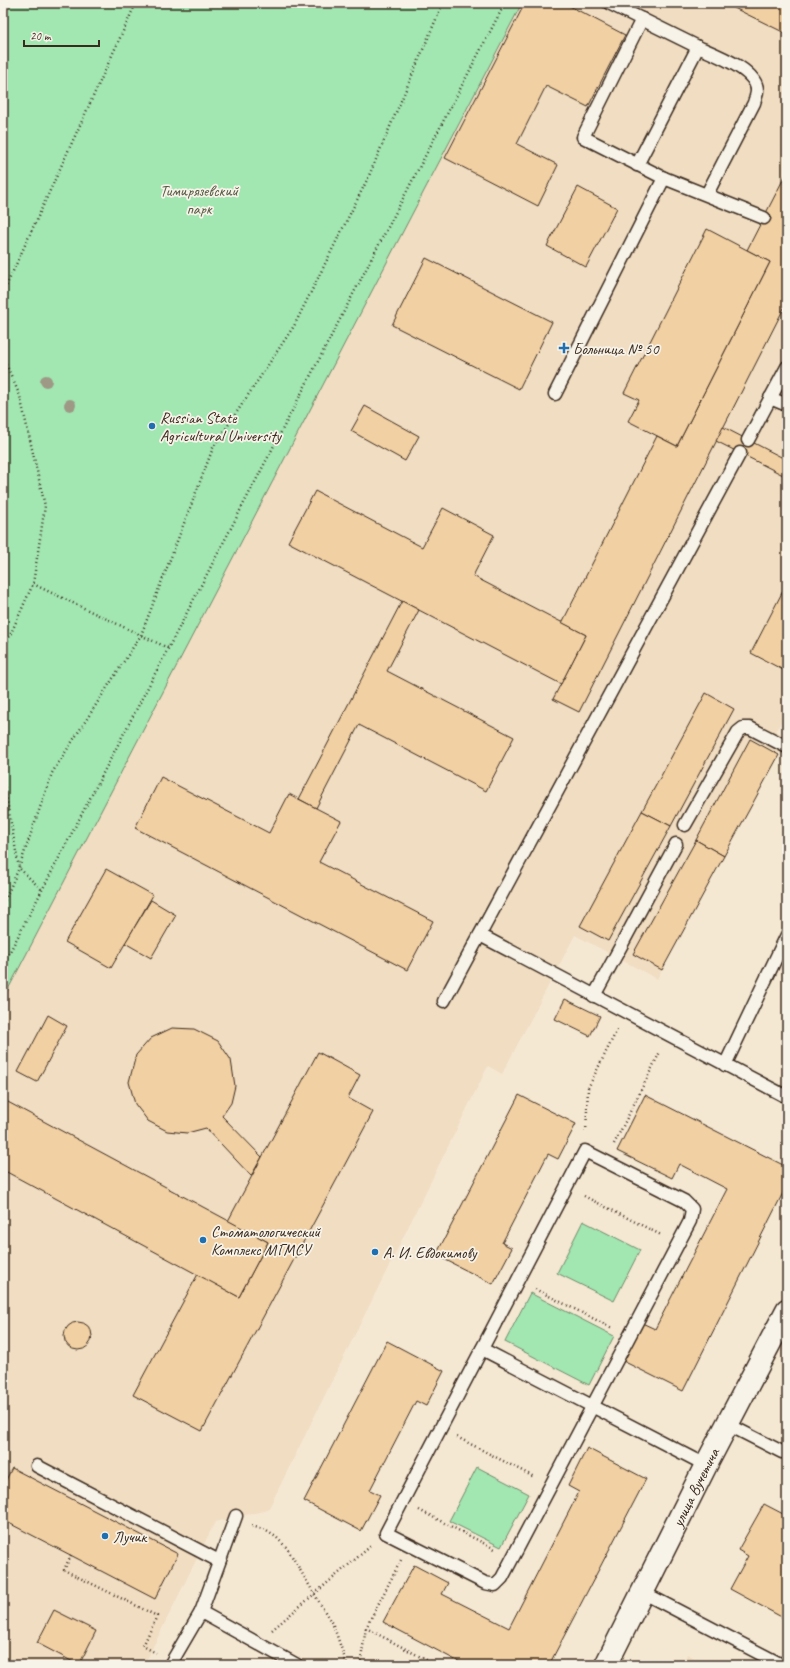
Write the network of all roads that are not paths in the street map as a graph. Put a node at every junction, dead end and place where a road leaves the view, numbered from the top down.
1 (609, 3) edge
2 (642, 19) junction
3 (698, 47) junction
4 (637, 165) junction
5 (664, 178) junction
6 (706, 194) junction
7 (764, 218) dead end
8 (787, 367) edge
9 (555, 394) dead end
10 (770, 398) junction
11 (787, 405) edge
12 (748, 440) dead end
13 (740, 453) dead end
14 (787, 747) edge
15 (685, 825) dead end
16 (676, 844) dead end
17 (480, 935) junction
18 (787, 935) edge
19 (594, 996) junction
20 (444, 1001) dead end
21 (725, 1065) junction
22 (787, 1097) edge
23 (787, 1310) edge
24 (482, 1348) junction
25 (592, 1407) junction
26 (727, 1424) junction
27 (782, 1452) dead end
28 (706, 1464) junction
29 (37, 1466) dead end
30 (236, 1518) road end
31 (219, 1560) junction
32 (642, 1592) junction
33 (201, 1612) junction
34 (170, 1665) edge
35 (298, 1665) edge
36 (606, 1665) edge
37 (782, 1665) edge

1 - 2 lane
2 - 3 lane
2 - 4 lane
3 - 4 lane
3 - 6 lane
4 - 5 lane
5 - 6 lane
5 - 9 lane
6 - 7 lane
8 - 10 lane
10 - 11 lane
10 - 12 lane
13 - 17 lane
14 - 15 lane
16 - 19 lane
17 - 19 lane
17 - 20 lane
18 - 21 lane
19 - 21 lane
21 - 22 lane
23 - 26 street, улица Вучетича
24 - 25 lane
24 - 25 lane
24 - 25 lane
25 - 28 lane
26 - 27 lane
26 - 28 street, улица Вучетича
28 - 32 street, улица Вучетича
29 - 31 lane
30 - 31 lane
31 - 33 lane
32 - 36 street, улица Вучетича
32 - 37 lane
33 - 34 lane
33 - 35 lane

